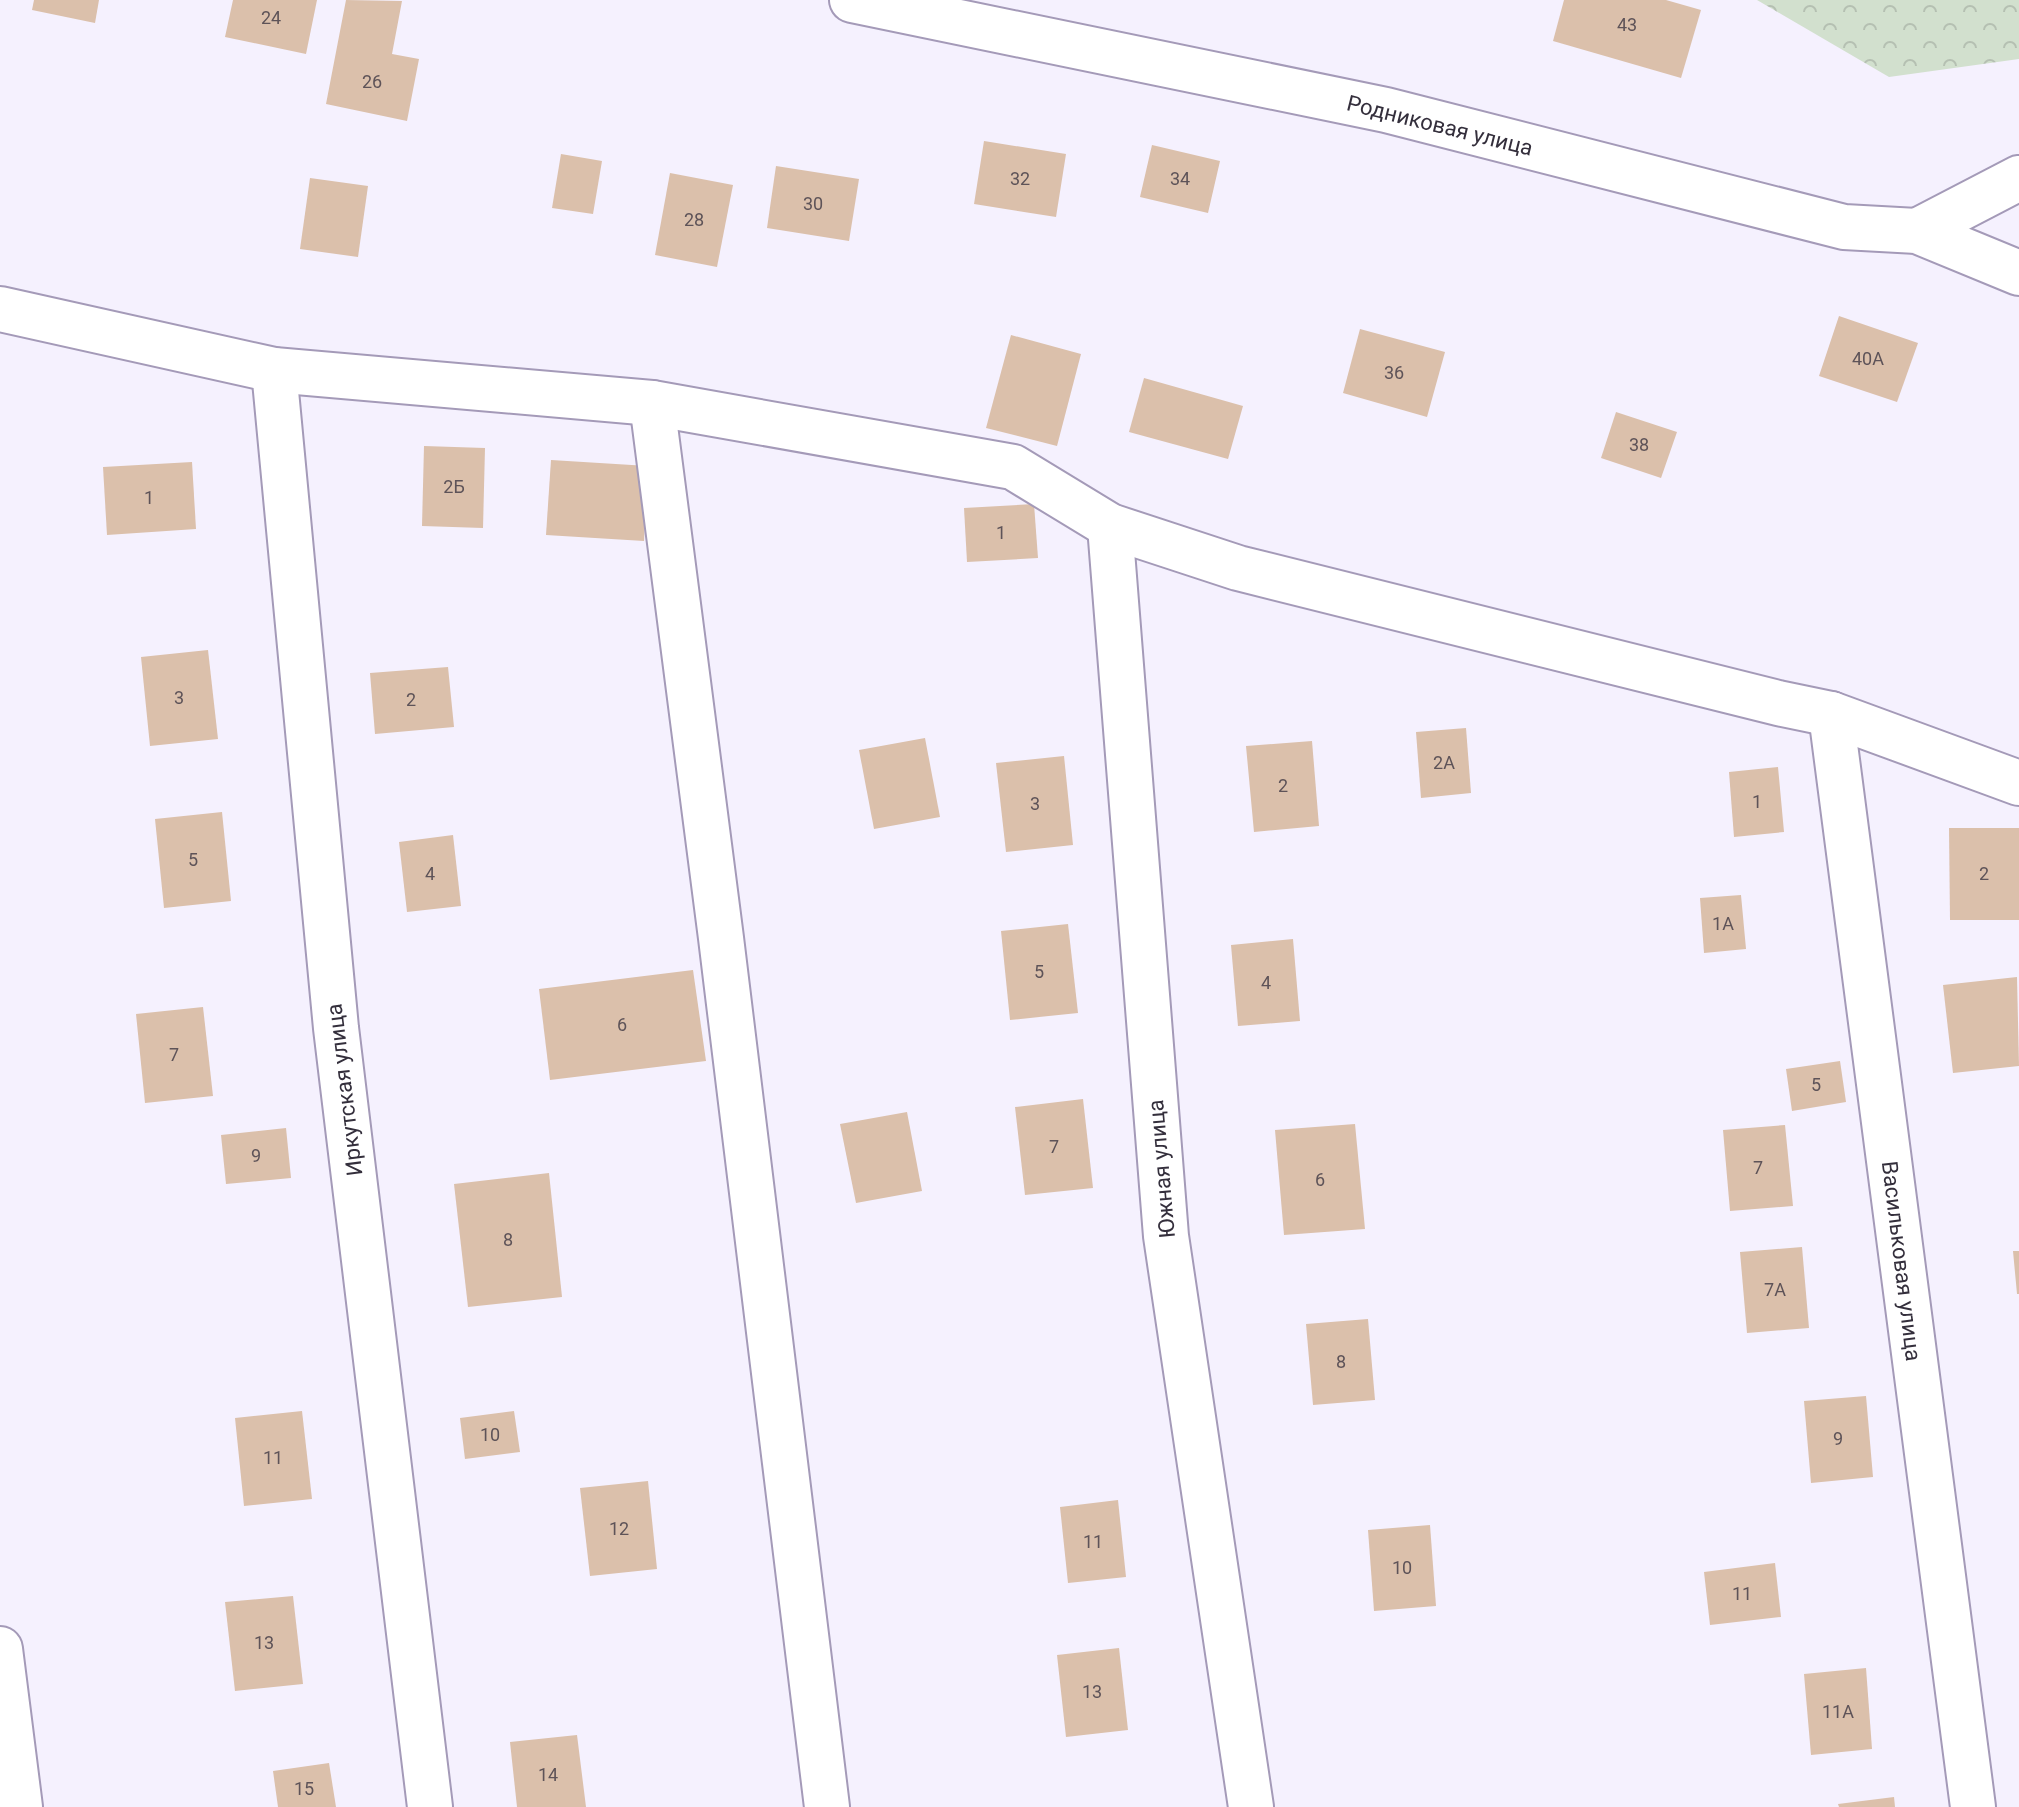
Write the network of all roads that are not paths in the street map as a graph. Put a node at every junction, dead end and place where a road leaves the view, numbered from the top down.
1 (852, 0) edge
2 (2019, 178) edge
3 (1917, 231) junction
4 (2019, 273) edge
5 (0, 309) edge
6 (274, 370) junction
7 (652, 403) junction
8 (1110, 526) junction
9 (1831, 714) junction
10 (2019, 783) edge
11 (0, 1649) edge
12 (20, 1807) edge
13 (430, 1807) edge
14 (827, 1807) edge
15 (1251, 1807) edge
16 (1973, 1807) edge

1 - 3 street, Родниковая улица
2 - 3 street
3 - 4 street, Родниковая улица
5 - 6 street
6 - 7 street
6 - 13 street, Иркутская улица
7 - 8 street
7 - 14 street
8 - 9 street
8 - 15 street, Южная улица
9 - 10 street
9 - 16 street, Васильковая улица
11 - 12 street

